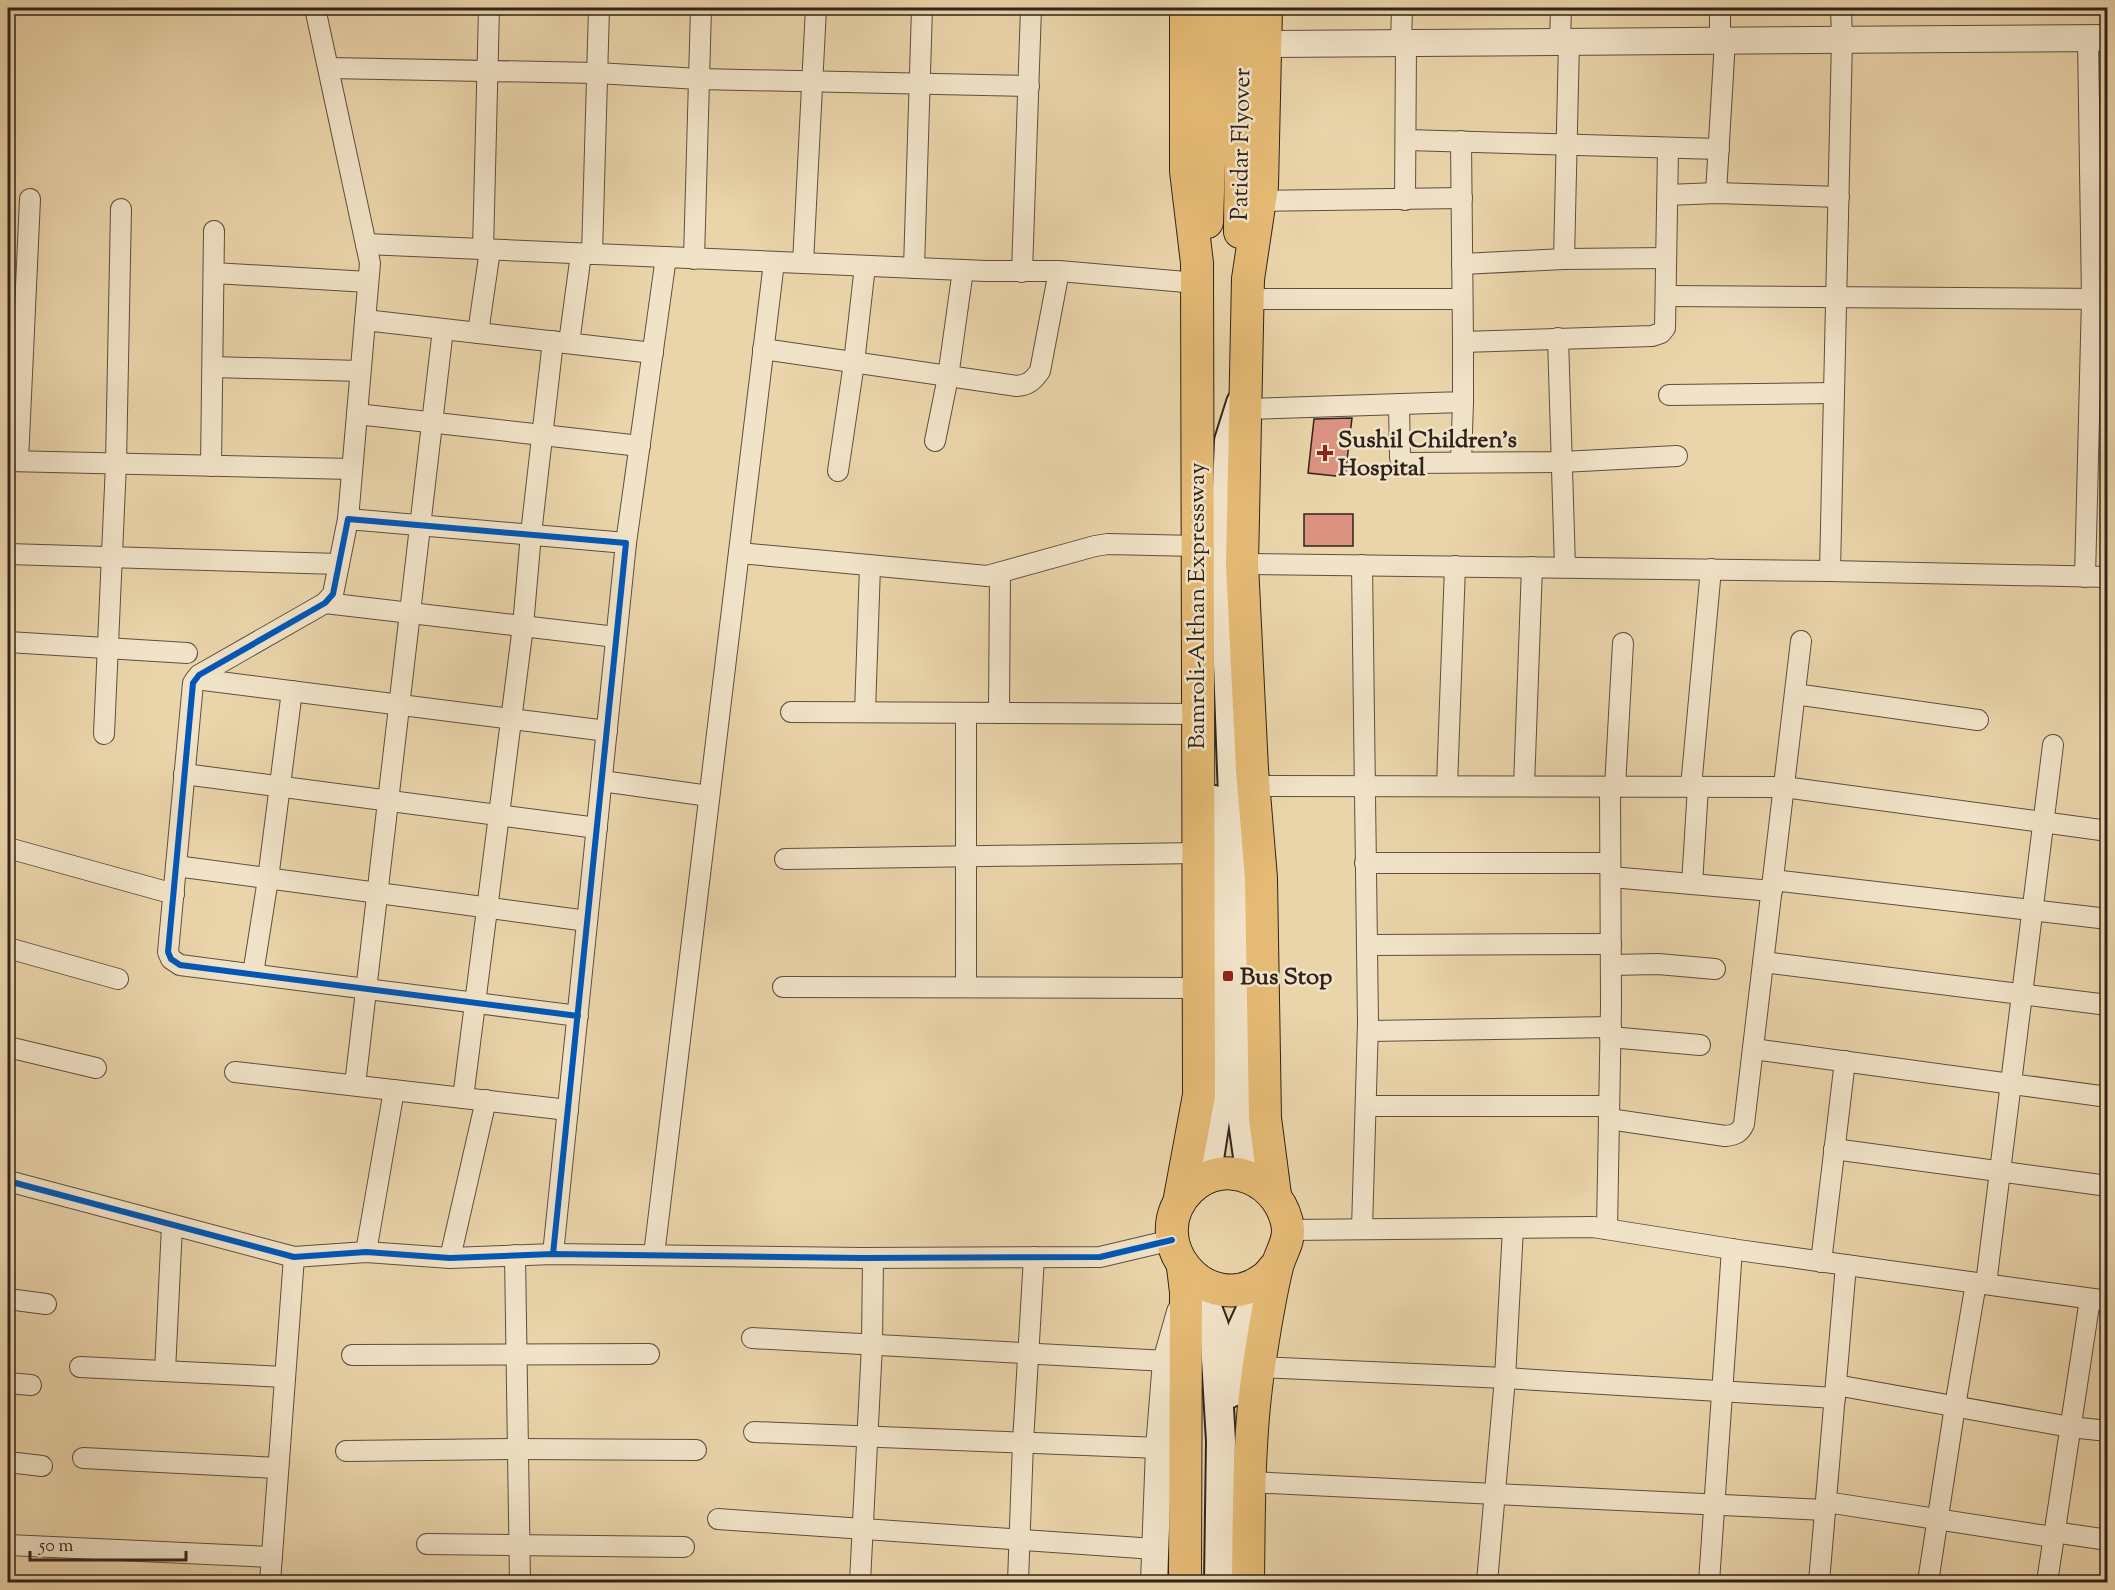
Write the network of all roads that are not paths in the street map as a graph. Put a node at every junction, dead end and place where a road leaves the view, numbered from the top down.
1 (315, 8) edge
2 (489, 8) edge
3 (599, 8) edge
4 (701, 8) edge
5 (816, 8) edge
6 (922, 8) edge
7 (1031, 8) edge
8 (1186, 8) edge
9 (1214, 8) edge
10 (1242, 8) edge
11 (1266, 8) edge
12 (1402, 8) edge
13 (1561, 8) edge
14 (1720, 8) edge
15 (1841, 8) edge
16 (2098, 38) edge
17 (1842, 39) junction
18 (1723, 40) junction
19 (1565, 42) junction
20 (1403, 43) junction
21 (1266, 44) junction
22 (329, 68) junction
23 (488, 72) junction
24 (597, 73) junction
25 (699, 79) junction
26 (812, 81) junction
27 (920, 84) junction
28 (1029, 86) junction
29 (1407, 140) junction
30 (1461, 141) junction
31 (1567, 143) junction
32 (1668, 148) junction
33 (1719, 149) junction
34 (1716, 194) junction
35 (1668, 195) junction
36 (1839, 196) junction
37 (1462, 198) junction
38 (30, 199) dead end
39 (1405, 200) junction
40 (1260, 201) junction
41 (121, 209) dead end
42 (214, 231) dead end
43 (366, 244) junction
44 (487, 250) junction
45 (586, 254) junction
46 (666, 257) junction
47 (1666, 258) junction
48 (694, 259) junction
49 (1564, 259) junction
50 (774, 262) junction
51 (804, 264) junction
52 (1462, 264) junction
53 (865, 266) junction
54 (914, 268) junction
55 (963, 270) junction
56 (1022, 272) junction
57 (1059, 272) junction
58 (214, 273) junction
59 (1197, 273) junction
60 (368, 282) junction
61 (1248, 289) junction
62 (1666, 296) junction
63 (1836, 298) junction
64 (1462, 299) junction
65 (2100, 299) edge
66 (365, 320) junction
67 (443, 329) junction
68 (478, 333) junction
69 (1558, 338) junction
70 (561, 342) junction
71 (1463, 342) junction
72 (763, 349) junction
73 (653, 353) junction
74 (854, 363) junction
75 (213, 367) junction
76 (360, 372) junction
77 (948, 376) junction
78 (1196, 392) junction
79 (1834, 393) junction
80 (1670, 395) dead end
81 (1245, 399) junction
82 (1463, 402) junction
83 (1399, 404) junction
84 (357, 414) junction
85 (431, 423) junction
86 (542, 435) junction
87 (934, 441) dead end
88 (640, 446) junction
89 (1677, 456) dead end
90 (13, 461) edge
91 (1461, 462) junction
92 (1562, 462) junction
93 (116, 464) junction
94 (211, 466) junction
95 (352, 469) junction
96 (838, 471) dead end
97 (348, 519) junction
98 (421, 525) junction
99 (531, 534) junction
100 (626, 543) junction
101 (1196, 546) junction
102 (739, 553) junction
103 (8, 554) edge
104 (112, 556) junction
105 (339, 564) junction
106 (1242, 564) junction
107 (1362, 565) junction
108 (870, 566) junction
109 (1455, 566) junction
110 (1532, 567) junction
111 (1565, 567) junction
112 (1711, 569) junction
113 (1830, 571) junction
114 (1000, 573) junction
115 (2085, 577) junction
116 (2108, 577) edge
117 (324, 603) junction
118 (410, 613) junction
119 (523, 626) junction
120 (616, 637) junction
121 (1801, 641) dead end
122 (8, 642) edge
123 (1623, 643) dead end
124 (108, 647) junction
125 (187, 653) dead end
126 (196, 679) junction
127 (292, 691) junction
128 (1795, 694) junction
129 (400, 705) junction
130 (791, 712) dead end
131 (866, 712) junction
132 (966, 713) junction
133 (999, 713) junction
134 (1197, 714) junction
135 (512, 718) junction
136 (1978, 720) dead end
137 (607, 730) junction
138 (104, 734) dead end
139 (2053, 745) dead end
140 (184, 774) junction
141 (602, 780) junction
142 (279, 786) junction
143 (1253, 786) junction
144 (1364, 786) junction
145 (1447, 786) junction
146 (1524, 786) junction
147 (1612, 787) junction
148 (1694, 787) junction
149 (1784, 787) junction
150 (709, 796) junction
151 (388, 801) junction
152 (499, 815) junction
153 (2044, 823) junction
154 (597, 828) junction
155 (2108, 831) edge
156 (8, 848) edge
157 (1198, 853) junction
158 (967, 856) junction
159 (785, 859) dead end
160 (1365, 863) junction
161 (176, 866) junction
162 (1610, 870) junction
163 (268, 879) junction
164 (1692, 884) junction
165 (1772, 886) junction
166 (376, 893) junction
167 (174, 894) junction
168 (487, 908) junction
169 (2033, 910) junction
170 (2108, 919) edge
171 (587, 921) junction
172 (1611, 944) junction
173 (1367, 945) junction
174 (8, 948) edge
175 (1763, 963) junction
176 (1611, 965) junction
177 (1715, 969) dead end
178 (253, 974) junction
179 (118, 979) dead end
180 (783, 987) dead end
181 (966, 987) junction
182 (1198, 988) junction
183 (365, 989) junction
184 (2022, 995) junction
185 (474, 1003) junction
186 (2108, 1005) edge
187 (578, 1016) junction
188 (1368, 1031) junction
189 (1611, 1032) junction
190 (1700, 1045) dead end
191 (8, 1047) edge
192 (1753, 1049) junction
193 (1845, 1061) junction
194 (96, 1068) dead end
195 (235, 1072) dead end
196 (2011, 1084) junction
197 (355, 1085) junction
198 (394, 1090) junction
199 (2108, 1097) edge
200 (463, 1098) junction
201 (486, 1100) junction
202 (1366, 1106) junction
203 (568, 1110) junction
204 (1609, 1112) junction
205 (1834, 1149) junction
206 (2000, 1171) junction
207 (1206, 1178) junction
208 (8, 1181) edge
209 (2108, 1186) edge
210 (1263, 1187) junction
211 (1179, 1203) junction
212 (172, 1226) junction
213 (1513, 1228) junction
214 (1362, 1229) junction
215 (1606, 1229) junction
216 (1288, 1230) junction
217 (1732, 1249) junction
218 (366, 1252) junction
219 (553, 1254) junction
220 (515, 1255) junction
221 (654, 1255) junction
222 (294, 1257) junction
223 (1034, 1257) junction
224 (450, 1258) junction
225 (873, 1258) junction
226 (1821, 1262) junction
227 (1846, 1265) junction
228 (1184, 1269) junction
229 (1271, 1272) junction
230 (1981, 1283) junction
231 (8, 1299) edge
232 (2099, 1300) edge
233 (46, 1304) dead end
234 (752, 1338) dead end
235 (872, 1345) junction
236 (1029, 1353) junction
237 (518, 1354) junction
238 (649, 1354) dead end
239 (352, 1355) dead end
240 (1166, 1361) junction
241 (80, 1367) dead end
242 (1259, 1367) junction
243 (165, 1371) junction
244 (285, 1377) junction
245 (1505, 1378) junction
246 (8, 1383) edge
247 (30, 1385) dead end
248 (1835, 1391) junction
249 (1722, 1392) junction
250 (1955, 1406) junction
251 (2070, 1427) junction
252 (2108, 1431) edge
253 (754, 1432) dead end
254 (868, 1436) junction
255 (1221, 1441) junction
256 (1023, 1442) junction
257 (1159, 1448) junction
258 (519, 1449) junction
259 (696, 1450) dead end
260 (346, 1452) dead end
261 (83, 1458) dead end
262 (8, 1462) edge
263 (42, 1466) dead end
264 (278, 1468) junction
265 (1250, 1482) junction
266 (1495, 1494) junction
267 (1715, 1505) junction
268 (1825, 1506) junction
269 (718, 1519) dead end
270 (1937, 1519) junction
271 (864, 1529) junction
272 (2054, 1535) junction
273 (1019, 1539) junction
274 (2108, 1540) edge
275 (427, 1544) dead end
276 (8, 1545) edge
277 (520, 1545) junction
278 (684, 1547) dead end
279 (1155, 1549) junction
280 (272, 1557) junction
281 (270, 1582) edge
282 (520, 1582) edge
283 (860, 1582) edge
284 (1018, 1582) edge
285 (1154, 1582) edge
286 (1185, 1582) edge
287 (1219, 1582) edge
288 (1248, 1582) edge
289 (1487, 1582) edge
290 (1709, 1582) edge
291 (1819, 1582) edge
292 (1928, 1582) edge
293 (2047, 1582) edge

1 - 22 street
2 - 23 street
3 - 24 street
4 - 25 street
5 - 26 street
6 - 27 street
7 - 28 street
8 - 59 main road, Bamroli-Althan Expressway
9 - 59 main road, Patidar Flyover
10 - 61 main road, Patidar Flyover
11 - 21 main road
12 - 20 street
13 - 19 street
14 - 18 street
15 - 17 street
16 - 17 street
16 - 65 street
17 - 18 street
17 - 36 street
18 - 19 street
18 - 33 street
19 - 20 street
19 - 31 street
20 - 21 street
20 - 29 street
21 - 40 main road
22 - 23 street
22 - 43 street
23 - 24 street
23 - 44 street
24 - 25 street
24 - 45 street
25 - 26 street
25 - 48 street
26 - 27 street
26 - 51 street
27 - 28 street
27 - 54 street
28 - 56 street
29 - 30 street
29 - 39 street
30 - 31 street
30 - 37 street
31 - 32 street
31 - 49 street
32 - 33 street
32 - 35 street
33 - 34 street
34 - 35 street
34 - 36 street
35 - 47 street
36 - 63 street
37 - 39 street
37 - 52 street
38 - 90 street
39 - 40 street
40 - 61 main road
41 - 93 street
42 - 58 street
43 - 44 street
43 - 60 street
44 - 45 street
44 - 68 street
45 - 46 street
45 - 70 street
46 - 48 street
46 - 73 street
47 - 49 street
47 - 62 street
48 - 50 street
49 - 52 street
50 - 51 street
50 - 72 street
51 - 53 street
52 - 64 street
53 - 54 street
53 - 74 street
54 - 55 street
55 - 56 street
55 - 77 street
56 - 57 street
57 - 59 street
57 - 77 street
58 - 60 street
58 - 75 street
59 - 78 main road, Bamroli-Althan Expressway
60 - 66 street
61 - 64 street
61 - 81 main road
62 - 63 street
62 - 69 street
63 - 65 street
63 - 79 street
64 - 71 street
65 - 115 street
66 - 67 street
66 - 76 street
67 - 68 street
67 - 85 street
68 - 70 street
69 - 71 street
69 - 92 street
70 - 73 street
70 - 86 street
71 - 82 street
72 - 74 street
72 - 102 street
73 - 88 street
74 - 77 street
74 - 96 street
75 - 76 street
75 - 94 street
76 - 84 street
77 - 87 street
78 - 101 main road, Bamroli-Althan Expressway
78 - 207 main road
79 - 80 street
79 - 113 street
81 - 83 street
81 - 106 main road
81 - 210 main road
82 - 83 street
82 - 91 street
83 - 91 street
84 - 85 street
84 - 95 street
85 - 86 street
85 - 98 street
86 - 88 street
86 - 99 street
88 - 100 street
89 - 92 street
90 - 93 street
91 - 92 street
92 - 111 street
93 - 94 street
93 - 104 street
94 - 95 street
95 - 97 street
97 - 98 street
97 - 105 street
98 - 99 street
98 - 118 street
99 - 100 street
99 - 119 street
100 - 120 street
101 - 114 street
101 - 134 main road, Bamroli-Althan Expressway
102 - 108 street
102 - 150 street
103 - 104 street
104 - 105 street
104 - 124 street
105 - 117 street
106 - 107 street
106 - 143 main road
107 - 109 street
107 - 144 street
108 - 114 street
108 - 131 street
109 - 110 street
109 - 145 street
110 - 111 street
110 - 146 street
111 - 112 street
112 - 113 street
112 - 148 street
113 - 115 street
114 - 133 street
115 - 116 street
117 - 118 street
117 - 126 street
118 - 119 street
118 - 129 street
119 - 120 street
119 - 135 street
120 - 137 street
121 - 128 street
122 - 124 street
123 - 147 street
124 - 125 street
124 - 138 street
126 - 127 street
126 - 140 street
127 - 129 street
127 - 142 street
128 - 136 street
128 - 149 street
129 - 135 street
129 - 151 street
130 - 131 street
131 - 132 street
132 - 133 street
132 - 158 street
133 - 134 street
134 - 157 main road, Bamroli-Althan Expressway
135 - 137 street
135 - 152 street
137 - 141 street
139 - 153 street
140 - 142 street
140 - 161 street
141 - 150 street
141 - 154 street
142 - 151 street
142 - 163 street
143 - 144 street
143 - 210 main road
144 - 145 street
144 - 160 street
145 - 146 street
146 - 147 street
147 - 148 street
147 - 162 street
148 - 149 street
148 - 164 street
149 - 153 street
149 - 165 street
150 - 221 street
151 - 152 street
151 - 166 street
152 - 154 street
152 - 168 street
153 - 155 street
153 - 169 street
154 - 171 street
156 - 167 street
157 - 158 street
157 - 182 main road, Bamroli-Althan Expressway
158 - 159 street
158 - 181 street
160 - 162 street
160 - 173 street
161 - 163 street
161 - 167 street
162 - 164 street
162 - 172 street
163 - 166 street
163 - 178 street
164 - 165 street
165 - 169 street
165 - 175 street
166 - 168 street
166 - 183 street
167 - 178 street
168 - 171 street
168 - 185 street
169 - 170 street
169 - 184 street
171 - 187 street
172 - 173 street
172 - 176 street
173 - 188 street
174 - 179 street
175 - 184 street
175 - 192 street
176 - 177 street
176 - 189 street
178 - 183 street
180 - 181 street
181 - 182 street
182 - 211 main road, Bamroli-Althan Expressway
183 - 185 street
183 - 197 street
184 - 186 street
184 - 196 street
185 - 187 street
185 - 200 street
187 - 203 street
188 - 189 street
188 - 202 street
189 - 190 street
189 - 204 street
191 - 194 street
192 - 193 street
192 - 204 street
193 - 196 street
193 - 205 street
195 - 197 street
196 - 199 street
196 - 206 street
197 - 198 street
198 - 200 street
198 - 218 street
200 - 201 street
201 - 203 street
201 - 224 street
202 - 204 street
202 - 214 street
203 - 219 street
204 - 215 street
205 - 206 street
205 - 226 street
206 - 209 street
206 - 230 street
207 - 210 main road
207 - 211 main road
208 - 212 street
210 - 216 main road
211 - 228 main road
212 - 222 street
212 - 243 street
213 - 214 street
213 - 215 street
213 - 245 street
214 - 216 street
215 - 217 street
216 - 229 main road
217 - 226 street
217 - 249 street
218 - 222 street
218 - 224 street
219 - 220 street
219 - 221 street
220 - 224 street
220 - 237 street
221 - 225 street
222 - 244 street
223 - 225 street
223 - 228 street
223 - 236 street
225 - 235 street
226 - 227 street
227 - 230 street
227 - 248 street
228 - 229 main road
228 - 240 street
228 - 255 main road
228 - 286 main road
229 - 242 main road
229 - 255 main road
230 - 232 street
230 - 250 street
231 - 233 street
232 - 251 street
234 - 235 street
235 - 236 street
235 - 254 street
236 - 240 street
236 - 256 street
237 - 238 street
237 - 239 street
237 - 258 street
240 - 257 street
241 - 243 street
242 - 245 street
242 - 265 main road
243 - 244 street
244 - 264 street
245 - 249 street
245 - 266 street
246 - 247 street
248 - 249 street
248 - 250 street
248 - 268 street
249 - 267 street
250 - 251 street
250 - 270 street
251 - 252 street
251 - 272 street
253 - 254 street
254 - 256 street
254 - 271 street
255 - 287 main road
256 - 257 street
256 - 273 street
257 - 279 street
258 - 259 street
258 - 260 street
258 - 277 street
261 - 264 street
262 - 263 street
264 - 280 street
265 - 266 street
265 - 288 main road
266 - 267 street
266 - 289 street
267 - 268 street
267 - 290 street
268 - 270 street
268 - 291 street
269 - 271 street
270 - 272 street
270 - 292 street
271 - 273 street
271 - 283 street
272 - 274 street
272 - 293 street
273 - 279 street
273 - 284 street
275 - 277 street
276 - 280 street
277 - 278 street
277 - 282 street
279 - 285 street
280 - 281 street

